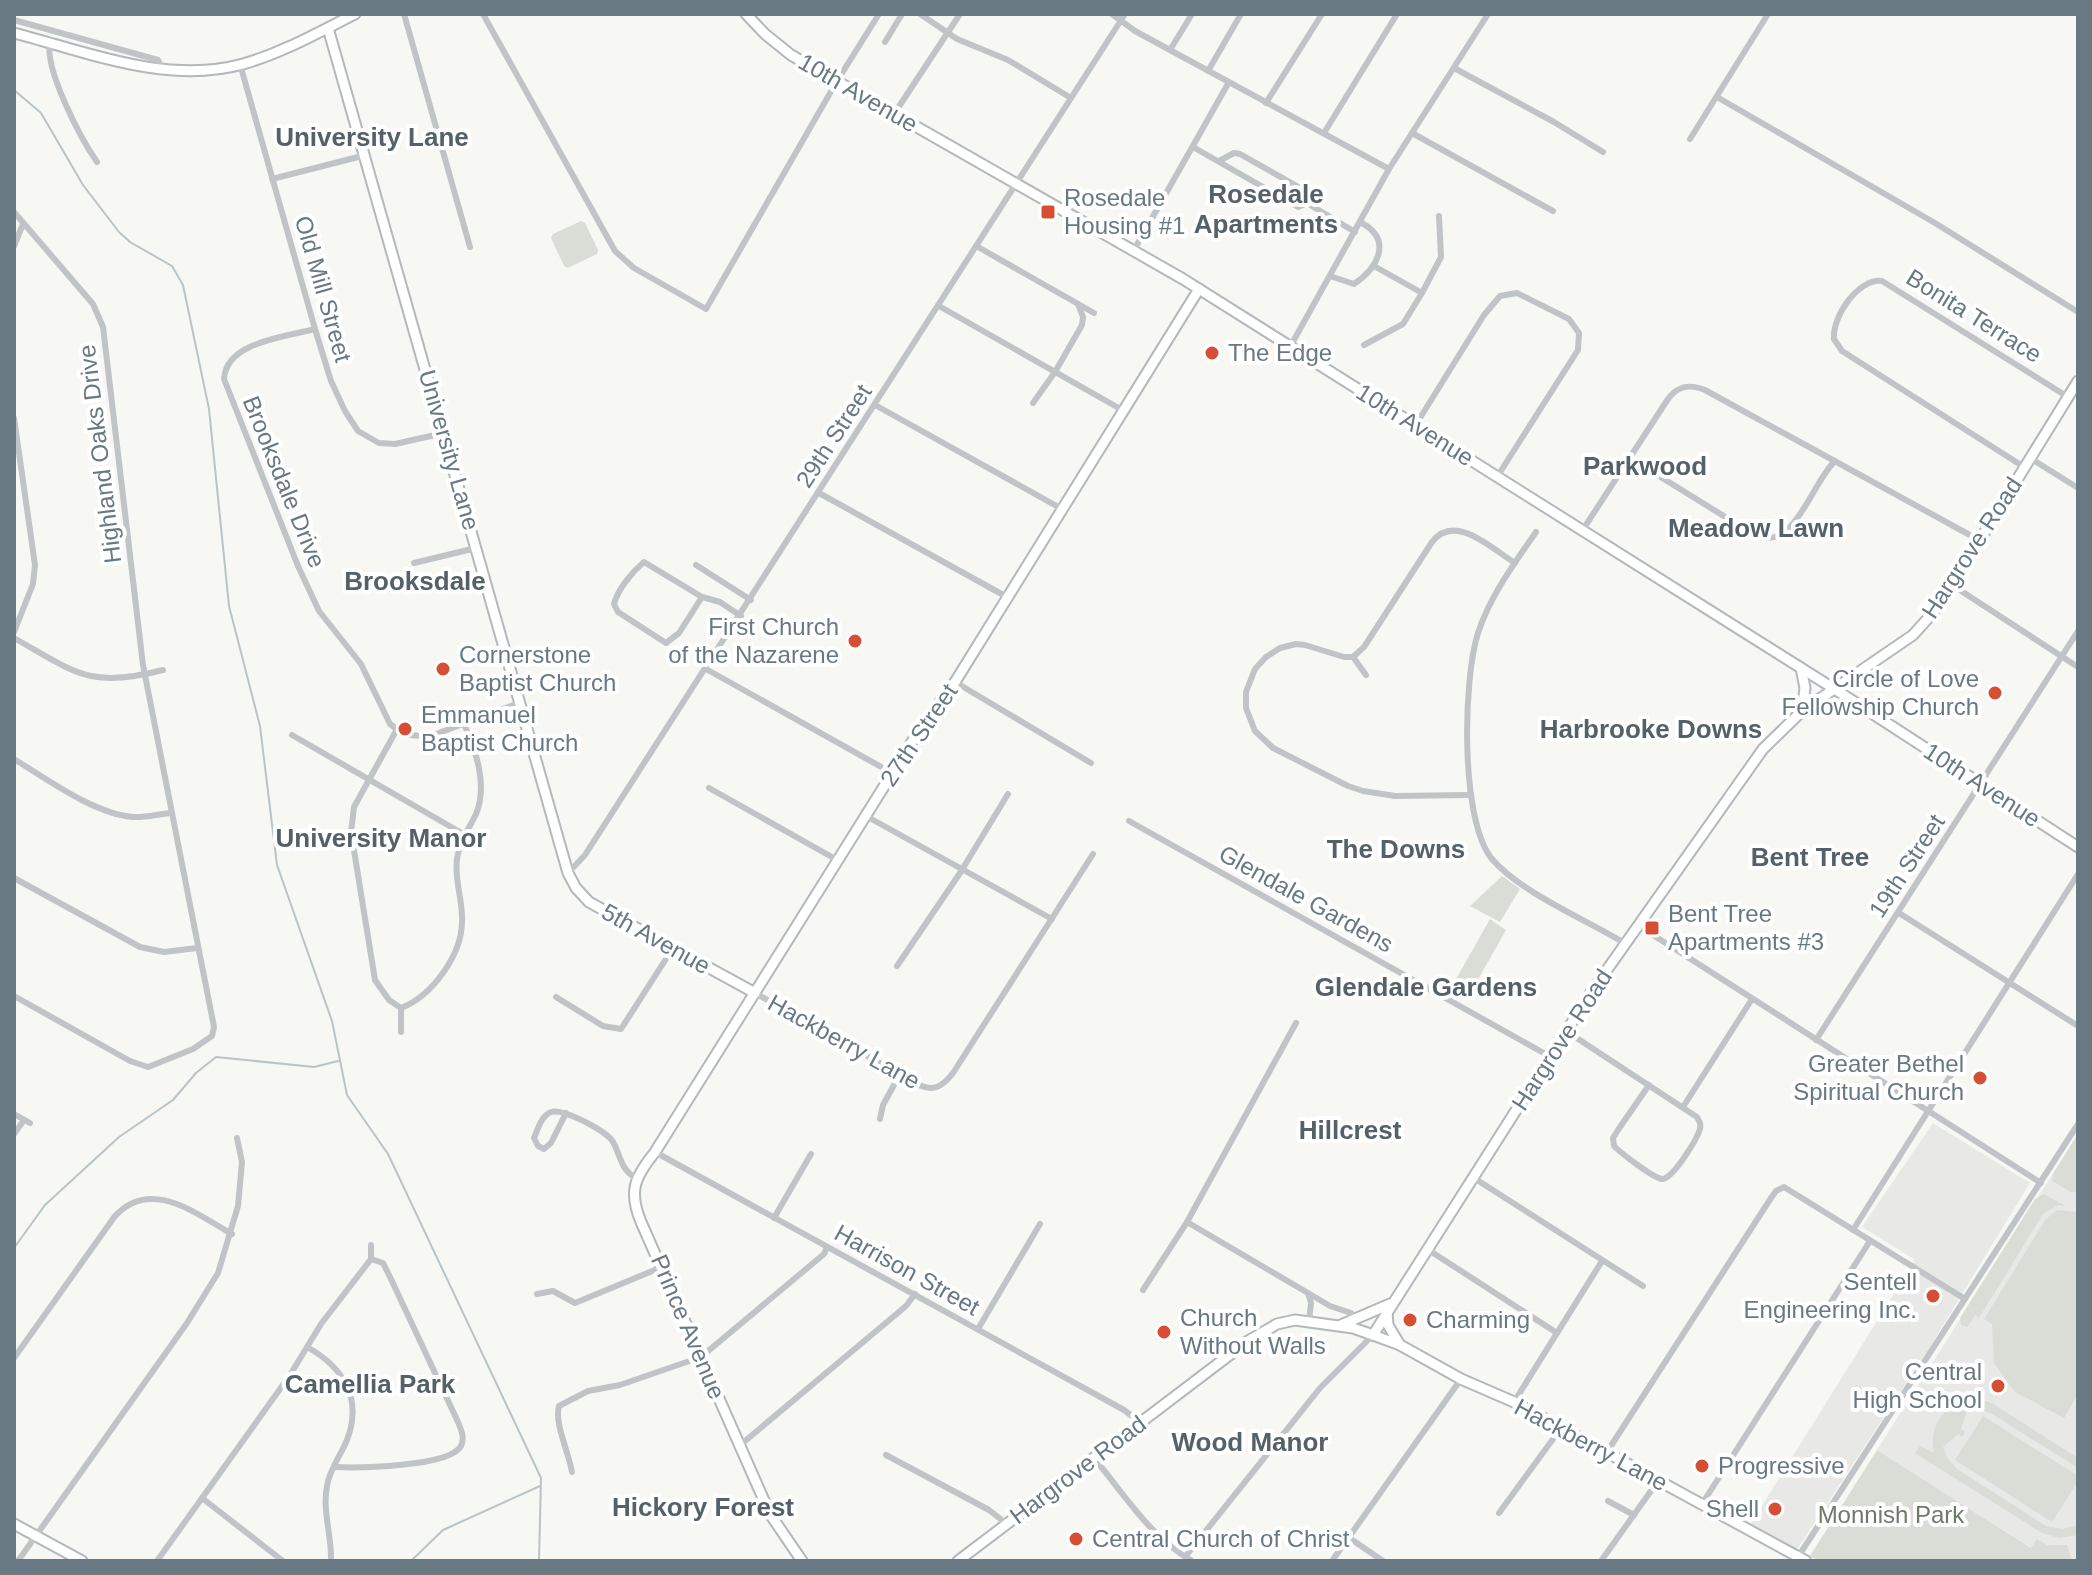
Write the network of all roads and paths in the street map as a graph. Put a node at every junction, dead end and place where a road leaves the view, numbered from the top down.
1 (355, 14) edge
2 (404, 14) edge
3 (483, 14) edge
4 (746, 14) edge
5 (879, 14) edge
6 (902, 14) edge
7 (920, 14) edge
8 (960, 14) edge
9 (1112, 14) edge
10 (1192, 14) edge
11 (1241, 14) edge
12 (1322, 14) edge
13 (1397, 14) edge
14 (1488, 14) edge
15 (1768, 14) edge
16 (1123, 17) edge
17 (14, 20) edge
18 (328, 28) junction
19 (14, 33) edge
20 (948, 33) junction
21 (50, 42) junction
22 (885, 42) dead end
23 (1170, 50) junction
24 (240, 64) junction
25 (1454, 68) junction
26 (163, 70) junction
27 (1208, 71) junction
28 (837, 81) junction
29 (1229, 82) junction
30 (1717, 97) junction
31 (1071, 98) junction
32 (1266, 103) junction
33 (894, 114) junction
34 (1324, 133) junction
35 (1412, 133) junction
36 (1690, 139) dead end
37 (1193, 147) junction
38 (1603, 152) dead end
39 (366, 155) junction
40 (97, 162) dead end
41 (1219, 162) junction
42 (1389, 169) junction
43 (272, 179) junction
44 (1017, 183) junction
45 (1307, 203) junction
46 (1553, 211) dead end
47 (14, 212) edge
48 (1439, 216) dead end
49 (1360, 222) junction
50 (23, 224) junction
51 (1355, 232) junction
52 (14, 246) edge
53 (470, 247) dead end
54 (978, 247) junction
55 (1134, 250) junction
56 (1374, 266) junction
57 (1330, 276) junction
58 (1199, 289) junction
59 (1422, 293) junction
60 (1076, 302) junction
61 (939, 306) junction
62 (2078, 312) edge
63 (1094, 313) dead end
64 (315, 329) junction
65 (1364, 345) dead end
66 (1290, 347) junction
67 (1055, 372) junction
68 (2078, 381) edge
69 (2068, 397) junction
70 (1033, 403) dead end
71 (875, 405) junction
72 (1124, 411) junction
73 (14, 418) edge
74 (1415, 426) junction
75 (444, 433) junction
76 (16, 443) edge
77 (1630, 458) junction
78 (1835, 461) junction
79 (2027, 462) junction
80 (1497, 477) junction
81 (2078, 488) edge
82 (819, 493) junction
83 (1062, 509) junction
84 (1582, 531) junction
85 (1536, 532) dead end
86 (1979, 540) junction
87 (476, 548) junction
88 (414, 563) dead end
89 (1515, 563) junction
90 (696, 565) dead end
91 (1952, 585) junction
92 (702, 597) junction
93 (1007, 597) junction
94 (751, 600) junction
95 (741, 616) junction
96 (2078, 631) edge
97 (14, 632) edge
98 (14, 638) edge
99 (1353, 657) junction
100 (2062, 657) junction
101 (2078, 667) edge
102 (1801, 668) junction
103 (706, 669) junction
104 (163, 670) dead end
105 (145, 674) junction
106 (1366, 675) dead end
107 (955, 682) junction
108 (1836, 690) junction
109 (519, 703) junction
110 (1802, 711) junction
111 (464, 724) junction
112 (396, 731) junction
113 (292, 735) dead end
114 (14, 759) edge
115 (1091, 763) dead end
116 (892, 773) junction
117 (367, 780) junction
118 (1981, 785) junction
119 (709, 788) dead end
120 (1008, 794) dead end
121 (1470, 795) junction
122 (171, 813) junction
123 (866, 816) junction
124 (1129, 821) dead end
125 (465, 835) junction
126 (2078, 847) edge
127 (1093, 854) dead end
128 (839, 861) junction
129 (962, 869) junction
130 (568, 873) junction
131 (2078, 874) edge
132 (14, 878) edge
133 (1899, 913) junction
134 (1052, 919) junction
135 (1639, 926) junction
136 (1626, 944) junction
137 (197, 948) junction
138 (673, 948) junction
139 (897, 966) dead end
140 (2010, 982) junction
141 (755, 993) junction
142 (14, 996) edge
143 (556, 997) dead end
144 (1752, 999) junction
145 (401, 1008) junction
146 (1296, 1023) dead end
147 (2078, 1026) edge
148 (1566, 1031) junction
149 (401, 1032) dead end
150 (1816, 1040) junction
151 (1549, 1056) junction
152 (900, 1074) junction
153 (1649, 1085) junction
154 (1683, 1107) junction
155 (1928, 1111) junction
156 (566, 1113) junction
157 (14, 1114) edge
158 (880, 1119) dead end
159 (2078, 1124) edge
160 (14, 1134) edge
161 (237, 1138) dead end
162 (655, 1152) junction
163 (811, 1154) dead end
164 (636, 1178) junction
165 (1474, 1178) junction
166 (2041, 1183) junction
167 (774, 1218) junction
168 (1187, 1222) junction
169 (1040, 1224) dead end
170 (1853, 1230) junction
171 (232, 1234) junction
172 (1870, 1241) junction
173 (371, 1245) dead end
174 (827, 1247) junction
175 (1427, 1249) junction
176 (371, 1259) junction
177 (1602, 1261) junction
178 (662, 1267) junction
179 (1643, 1286) dead end
180 (1143, 1290) dead end
181 (1308, 1293) junction
182 (537, 1294) dead end
183 (915, 1294) junction
184 (1965, 1299) junction
185 (1390, 1304) junction
186 (1351, 1313) dead end
187 (1309, 1321) junction
188 (1338, 1326) junction
189 (978, 1329) junction
190 (1557, 1333) junction
191 (1373, 1335) junction
192 (1400, 1345) junction
193 (307, 1347) junction
194 (701, 1357) junction
195 (14, 1358) edge
196 (1461, 1379) junction
197 (1514, 1402) junction
198 (1140, 1422) junction
199 (1561, 1428) junction
200 (739, 1446) junction
201 (1607, 1452) junction
202 (886, 1455) dead end
203 (1094, 1458) junction
204 (334, 1467) junction
205 (572, 1472) dead end
206 (1658, 1481) junction
207 (202, 1498) junction
208 (1608, 1501) dead end
209 (1701, 1504) junction
210 (1499, 1513) dead end
211 (1634, 1515) junction
212 (14, 1524) edge
213 (1007, 1524) junction
214 (35, 1536) junction
215 (1348, 1537) junction
216 (1185, 1557) junction
217 (1802, 1559) edge
218 (18, 1561) edge
219 (82, 1561) edge
220 (157, 1561) edge
221 (283, 1561) edge
222 (331, 1561) edge
223 (802, 1561) edge
224 (958, 1561) edge
225 (1192, 1561) edge
226 (1332, 1561) edge
227 (1383, 1561) edge
228 (1601, 1561) edge

1 - 18 main road
2 - 53 street
3 - 28 street
4 - 28 main road, 10th Avenue
5 - 28 street
6 - 22 street
7 - 20 street
8 - 20 street
9 - 16 street
10 - 23 street
11 - 27 street
12 - 32 street
13 - 34 street
14 - 25 street
15 - 30 street
16 - 23 street
16 - 31 street, 29th Street
17 - 26 street
18 - 24 main road
18 - 39 main road, University Lane
19 - 21 main road
20 - 31 street
20 - 33 street
21 - 26 main road
21 - 40 street
23 - 27 street
24 - 26 main road
24 - 43 street, Old Mill Street
25 - 35 street
25 - 38 street
27 - 29 street
28 - 33 main road, 10th Avenue
29 - 32 street
29 - 37 street
30 - 36 street
30 - 62 street
31 - 44 street, 29th Street
32 - 34 street
33 - 44 main road, 10th Avenue
34 - 42 street
35 - 42 street
35 - 46 street
37 - 41 street
37 - 55 street
39 - 43 street
39 - 75 main road, University Lane
41 - 45 street
41 - 45 street
42 - 49 street
43 - 64 street, Old Mill Street
44 - 54 street, 29th Street
44 - 55 main road, 10th Avenue
45 - 51 street
47 - 50 street, Highland Oaks Drive
48 - 59 street
49 - 51 street
49 - 56 street
50 - 52 street
50 - 105 street, Highland Oaks Drive
51 - 57 street
54 - 60 street
54 - 61 street, 29th Street
55 - 58 main road, 10th Avenue
56 - 57 street
56 - 59 street
57 - 66 street
58 - 66 main road, 10th Avenue
58 - 72 main road, 27th Street
59 - 65 street
60 - 63 street
60 - 67 street
61 - 67 street
61 - 71 street, 29th Street
64 - 75 street, Old Mill Street
64 - 112 street, Brooksdale Drive
66 - 74 main road, 10th Avenue
67 - 70 street
67 - 72 street
68 - 69 main road, Hargrove Road
69 - 79 main road, Hargrove Road
69 - 79 street, Bonita Terrace
71 - 82 street, 29th Street
71 - 83 street
72 - 83 main road, 27th Street
73 - 76 street
74 - 80 main road, 10th Avenue
74 - 80 street
75 - 87 main road, University Lane
76 - 97 street
77 - 78 street
77 - 78 street
77 - 84 street
78 - 86 street
79 - 81 street, Bonita Terrace
79 - 86 main road, Hargrove Road
80 - 84 main road, 10th Avenue
82 - 93 street
82 - 94 street, 29th Street
83 - 93 main road, 27th Street
84 - 102 main road, 10th Avenue
85 - 89 street
86 - 91 main road, Hargrove Road
87 - 88 street
87 - 109 main road, University Lane
89 - 99 street
89 - 121 street
90 - 94 street
91 - 100 street
91 - 108 main road, Hargrove Road
92 - 92 street
92 - 95 street
93 - 107 main road, 27th Street
94 - 95 street, 29th Street
95 - 103 street, 29th Street
96 - 100 street, 19th Street
98 - 105 street
99 - 106 street
99 - 121 street
100 - 101 street
100 - 118 street, 19th Street
102 - 108 main road, 10th Avenue
102 - 110 main road
103 - 116 street
103 - 130 street, 29th Street
104 - 105 street
105 - 122 street, Highland Oaks Drive
107 - 115 street
107 - 116 main road, 27th Street
108 - 110 main road, Hargrove Road
108 - 118 main road, 10th Avenue
109 - 111 street
109 - 130 main road, University Lane
110 - 135 main road, Hargrove Road
111 - 112 street
111 - 125 street
112 - 117 street
113 - 117 street
114 - 122 street
116 - 123 main road, 27th Street
117 - 125 street
117 - 145 street
118 - 126 main road, 10th Avenue
118 - 133 street, 19th Street
119 - 128 street
120 - 129 street
121 - 136 street
122 - 137 street, Highland Oaks Drive
123 - 128 main road, 27th Street
123 - 129 street
124 - 151 street, Glendale Gardens
125 - 145 street
127 - 134 street
128 - 141 main road, 27th Street
129 - 134 street
129 - 139 street
130 - 138 main road, 5th Avenue
131 - 140 street
132 - 137 street
133 - 140 street
133 - 150 street, 19th Street
134 - 152 street, Hackberry Lane
135 - 136 main road, Hargrove Road
135 - 144 street
136 - 148 main road, Hargrove Road
137 - 142 street, Highland Oaks Drive
138 - 141 main road, 5th Avenue
138 - 143 street
140 - 147 street
140 - 155 street
141 - 152 street, Hackberry Lane
141 - 162 main road, 27th Street
144 - 150 street
144 - 154 street
145 - 149 street
146 - 168 street
148 - 151 main road, Hargrove Road
148 - 153 street
150 - 155 street
151 - 165 main road, Hargrove Road
152 - 158 street
153 - 154 street
153 - 154 street
155 - 166 street
155 - 170 street
156 - 156 street
156 - 164 street, Prince Avenue
157 - 160 street
159 - 166 street
161 - 171 street
162 - 164 main road, 27th Street
162 - 167 street, Harrison Street
163 - 167 street
164 - 178 main road, Prince Avenue
165 - 175 main road, Hargrove Road
165 - 177 street
166 - 184 street
167 - 174 street, Harrison Street
168 - 180 street
168 - 181 street
169 - 189 street
170 - 172 street
170 - 201 street
171 - 195 street
171 - 214 street
172 - 184 street
172 - 209 street
173 - 176 street
174 - 183 street, Harrison Street
174 - 194 street
175 - 185 main road, Hargrove Road
175 - 190 street
176 - 193 street
176 - 204 street
177 - 179 street
177 - 190 street
178 - 182 street
178 - 194 main road, Prince Avenue
181 - 186 street
181 - 187 street
183 - 189 street, Harrison Street
183 - 200 street
184 - 217 street
185 - 188 main road
185 - 191 main road, Hargrove Road
185 - 192 main road
187 - 188 main road, Hargrove Road
187 - 198 main road, Hargrove Road
188 - 191 main road, Hargrove Road
189 - 198 street, Harrison Street
190 - 197 street
191 - 192 main road, Hackberry Lane
191 - 216 street
192 - 196 main road, Hackberry Lane
193 - 204 street
193 - 207 street
194 - 200 main road, Prince Avenue
194 - 205 street
196 - 197 main road, Hackberry Lane
196 - 215 street
197 - 199 main road, Hackberry Lane
198 - 203 main road, Hargrove Road
199 - 201 main road, Hackberry Lane
199 - 210 street
200 - 223 main road, Prince Avenue
201 - 206 main road, Hackberry Lane
202 - 213 street
203 - 213 main road, Hargrove Road
203 - 216 street
204 - 222 street
206 - 209 main road, Hackberry Lane
206 - 211 street
207 - 220 street
207 - 221 street
208 - 211 street
209 - 217 main road, Hackberry Lane
211 - 228 street
212 - 214 main road
213 - 224 main road, Hargrove Road
214 - 218 street
214 - 219 main road
215 - 226 street
215 - 227 street
216 - 225 street

